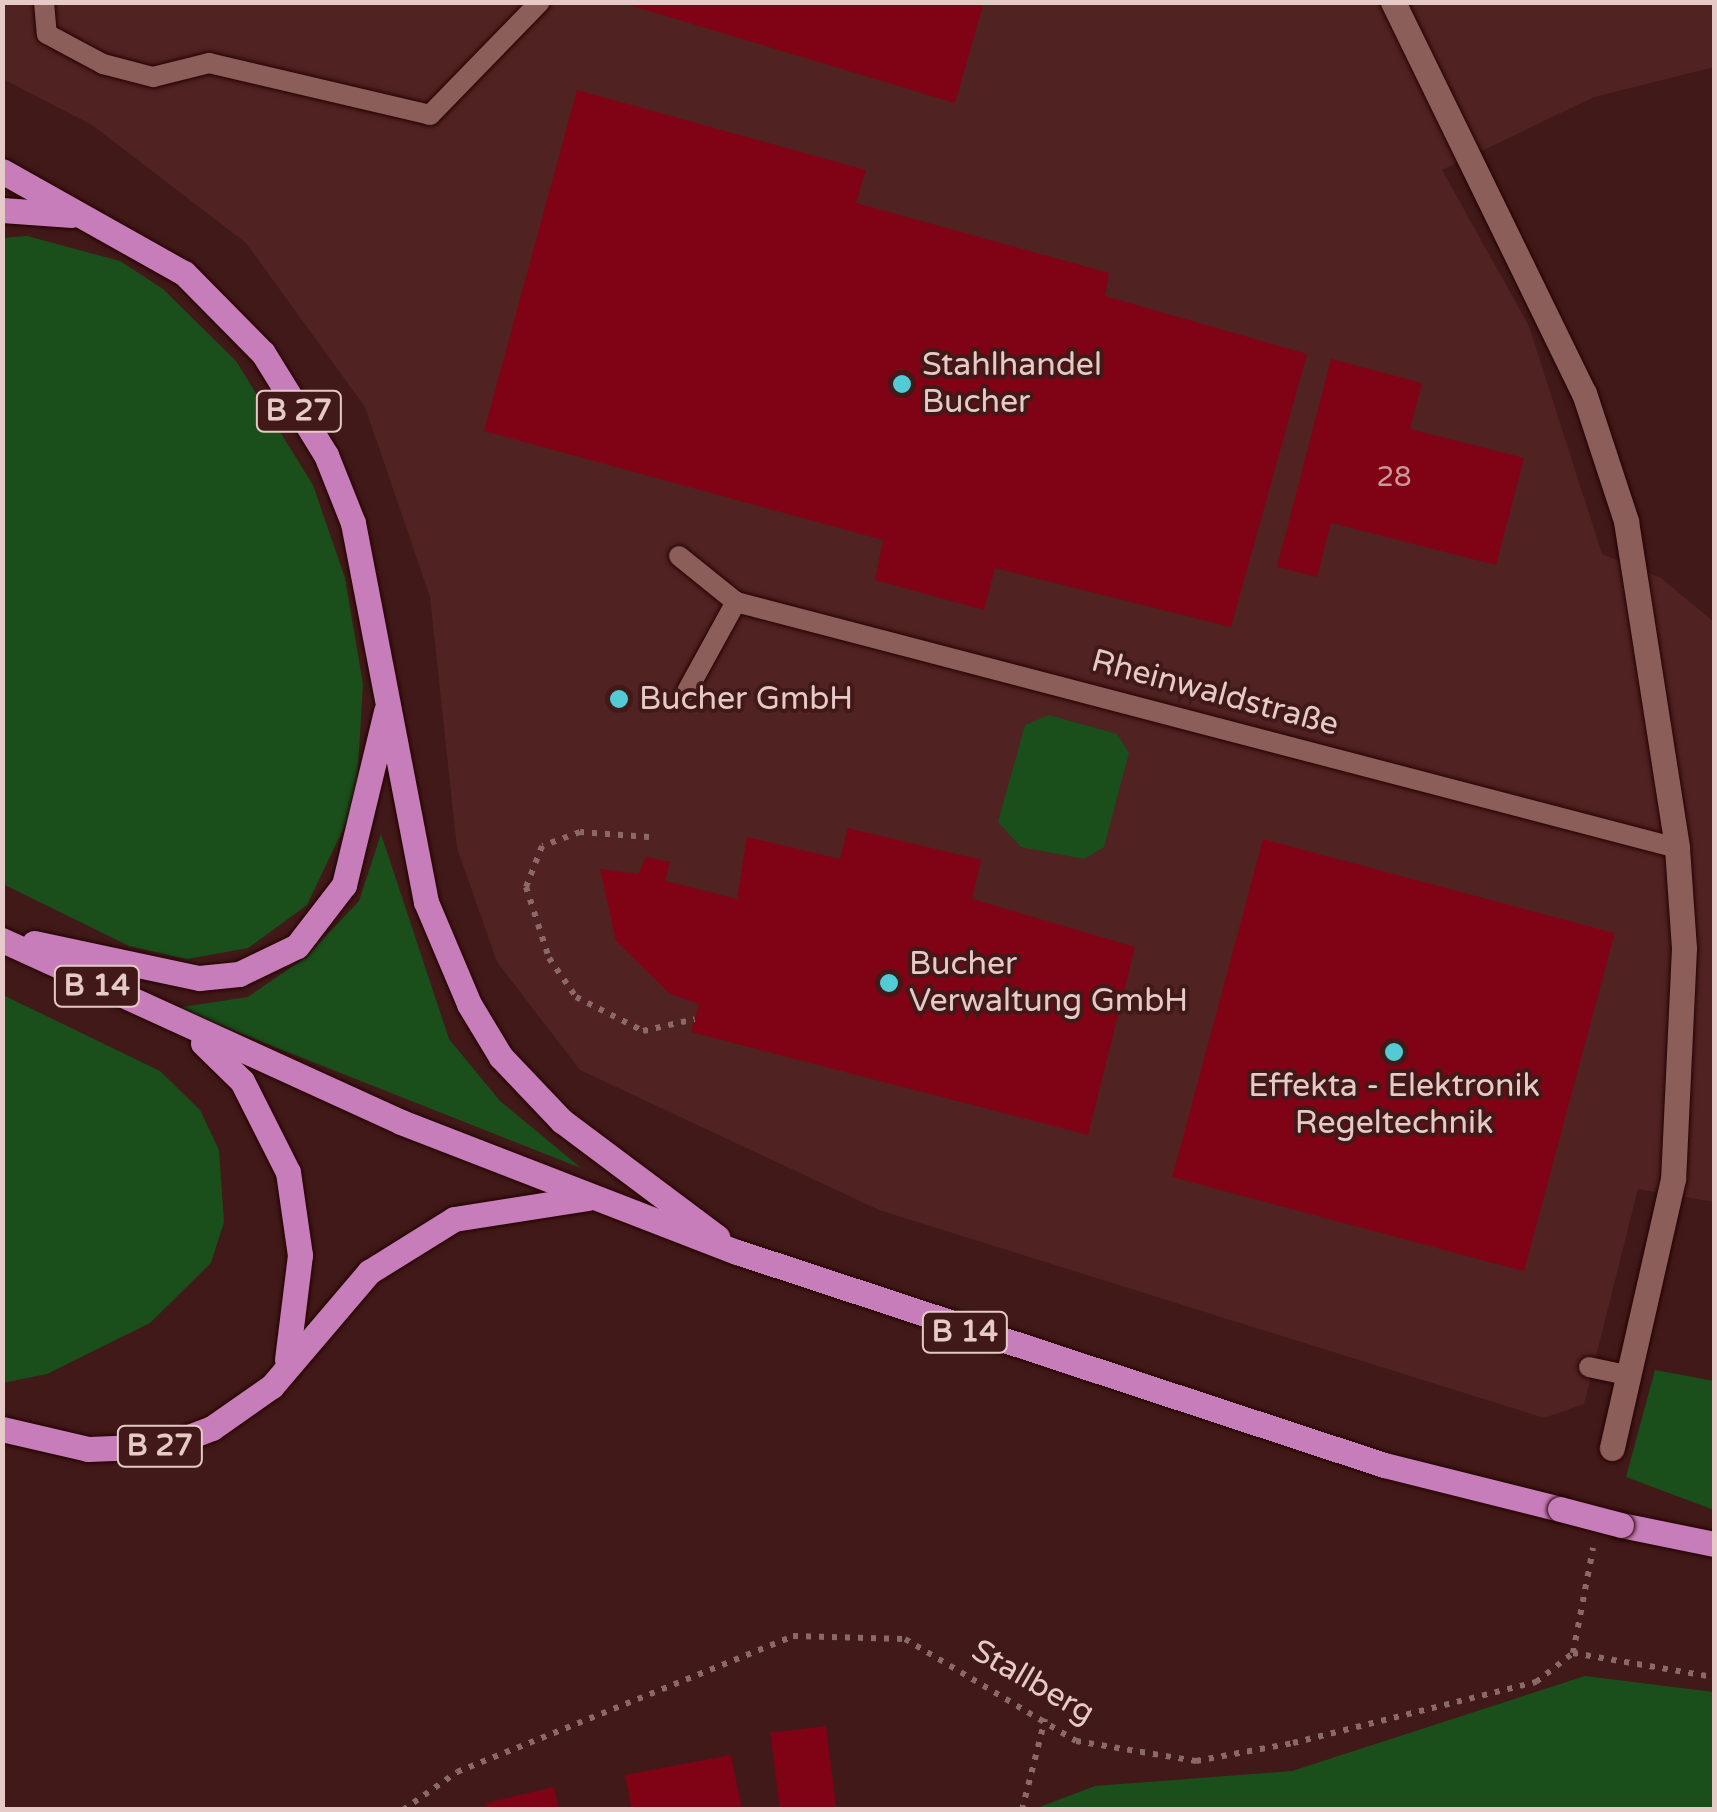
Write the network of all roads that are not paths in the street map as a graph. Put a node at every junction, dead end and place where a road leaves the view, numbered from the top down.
1 (44, 2) edge
2 (540, 2) edge
3 (1393, 2) edge
4 (2, 171) edge
5 (2, 210) edge
6 (77, 215) junction
7 (679, 556) dead end
8 (736, 602) junction
9 (687, 691) dead end
10 (389, 696) junction
11 (1677, 848) junction
12 (2, 937) edge
13 (192, 1032) junction
14 (588, 1198) junction
15 (736, 1252) junction
16 (287, 1359) junction
17 (1589, 1367) dead end
18 (1627, 1376) junction
19 (2, 1429) edge
20 (1612, 1448) dead end
21 (1714, 1544) edge

1 - 2 lane
3 - 11 street
4 - 6 main road
5 - 6 main road, B 27
6 - 10 main road, B 27
7 - 8 lane
8 - 9 lane
8 - 11 lane, Rheinwaldstraße
10 - 12 main road, B 27
10 - 15 main road
11 - 18 street
12 - 13 main road, B 14
13 - 14 main road, B 14
13 - 16 main road, B 14
14 - 15 main road, B 14
14 - 16 main road, B 14
15 - 21 main road, B 14, bridge
16 - 19 main road, B 27
17 - 18 lane
18 - 20 street

